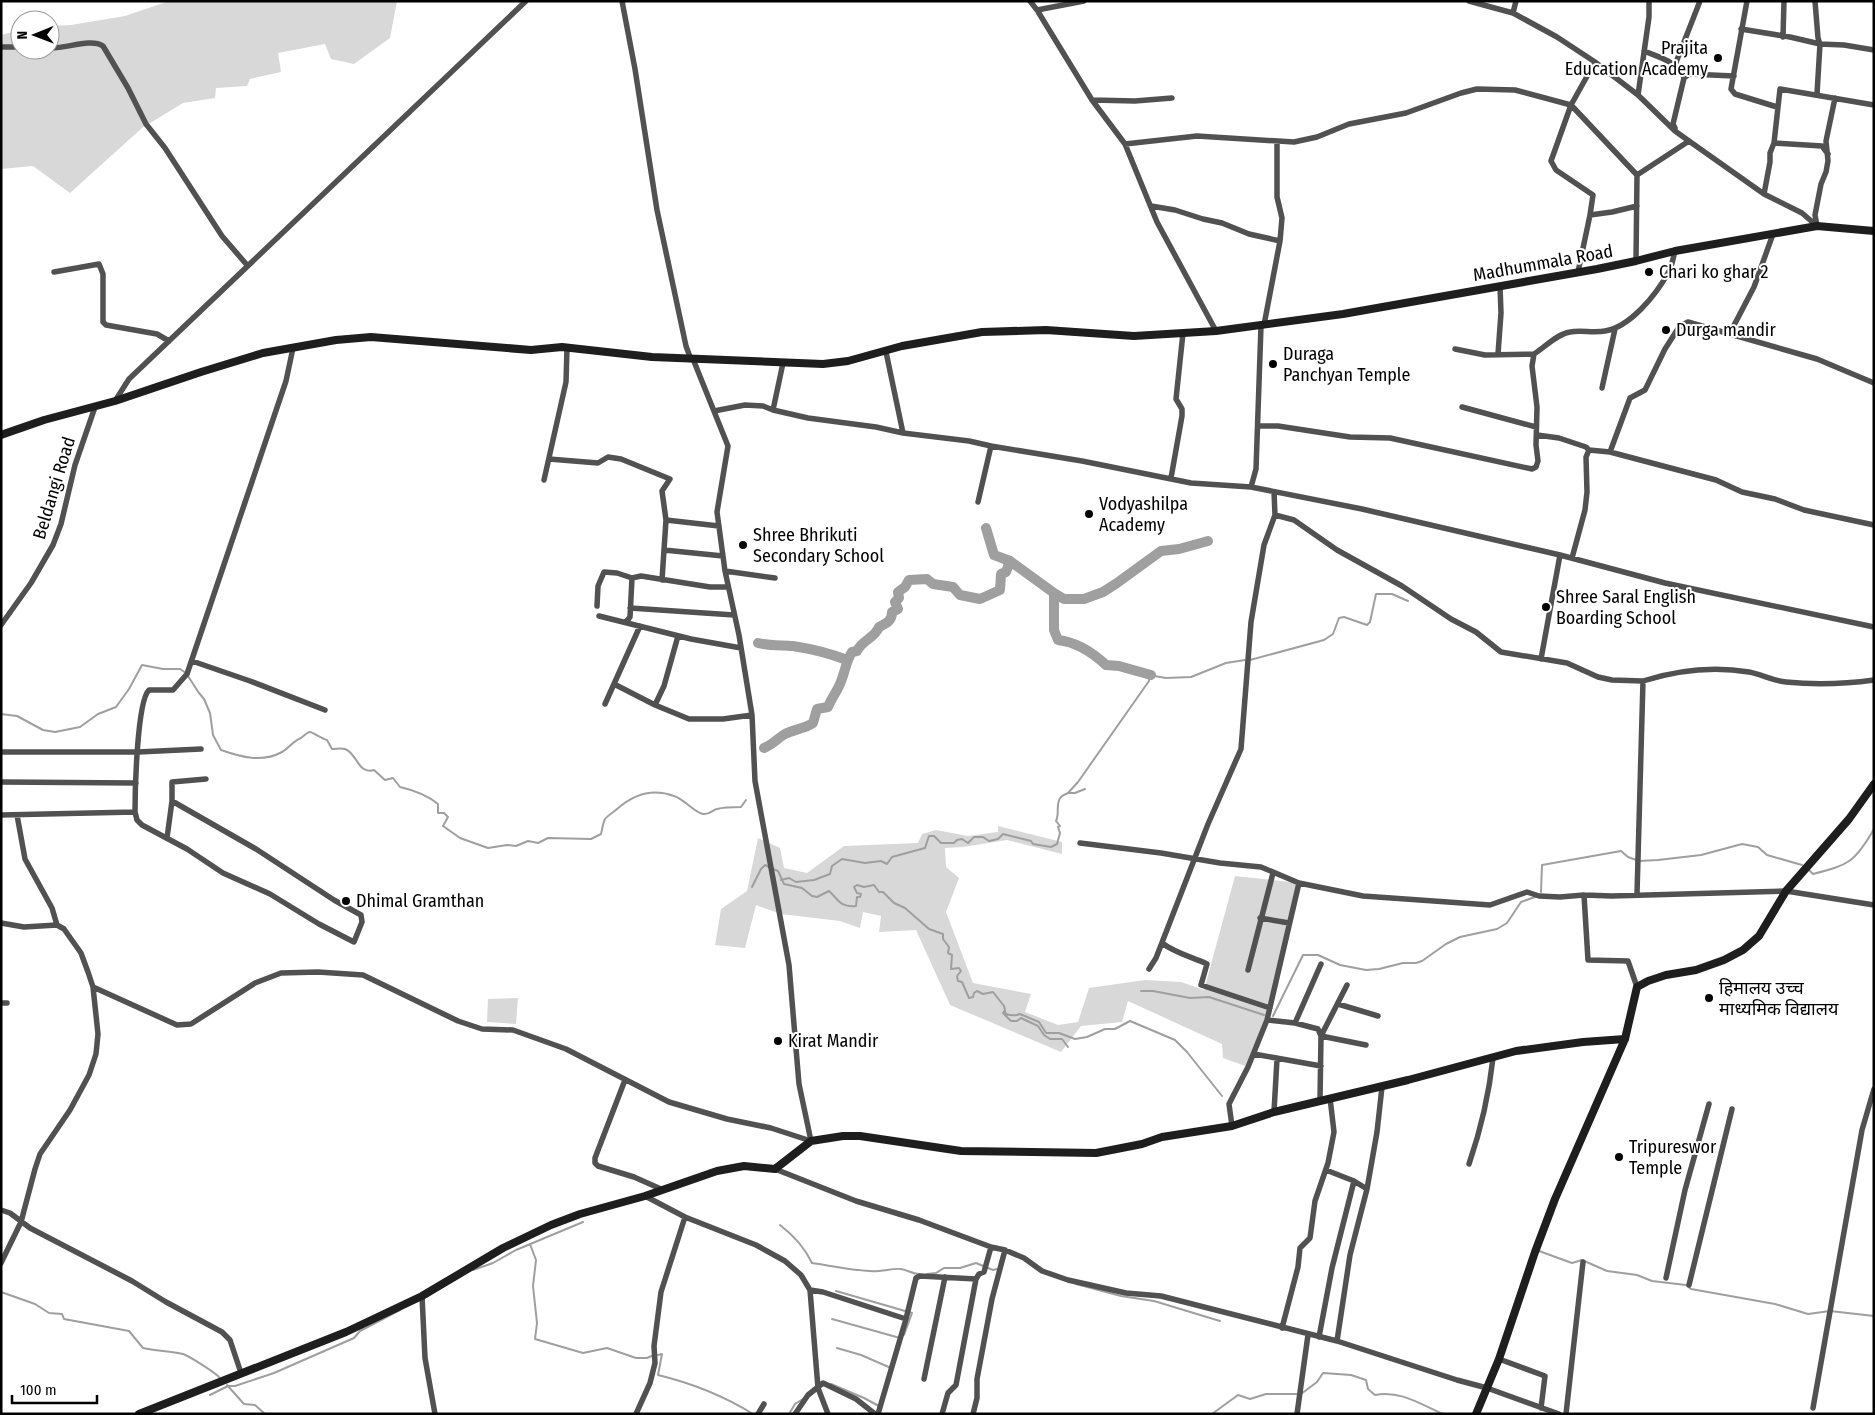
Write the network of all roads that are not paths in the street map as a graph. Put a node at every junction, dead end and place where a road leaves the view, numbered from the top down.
1 (526, 1) edge
2 (622, 1) edge
3 (1030, 1) edge
4 (1084, 1) edge
5 (1469, 1) edge
6 (1516, 1) edge
7 (1649, 1) edge
8 (1700, 1) edge
9 (1747, 1) edge
10 (1784, 1) edge
11 (1815, 1) edge
12 (1037, 10) junction
13 (1513, 13) junction
14 (1741, 29) junction
15 (1783, 36) junction
16 (1820, 44) junction
17 (60, 49) edge
18 (1874, 50) edge
19 (1644, 51) junction
20 (1596, 62) junction
21 (1676, 65) junction
22 (1734, 76) junction
23 (1684, 78) junction
24 (1817, 94) junction
25 (1638, 95) junction
26 (1172, 98) dead end
27 (1835, 98) junction
28 (1092, 100) junction
29 (1571, 105) junction
30 (1874, 105) edge
31 (1777, 107) junction
32 (1675, 130) junction
33 (1277, 141) junction
34 (1689, 141) junction
35 (1774, 143) junction
36 (1125, 144) junction
37 (1828, 155) junction
38 (1637, 175) junction
39 (1764, 194) junction
40 (1151, 206) junction
41 (1636, 206) junction
42 (1590, 215) junction
43 (1817, 226) junction
44 (1874, 231) edge
45 (1773, 234) junction
46 (1280, 241) junction
47 (1675, 251) junction
48 (1636, 261) junction
49 (247, 265) junction
50 (54, 272) dead end
51 (1578, 272) junction
52 (1500, 286) junction
53 (1262, 325) junction
54 (1615, 329) junction
55 (1216, 331) junction
56 (1183, 333) junction
57 (1730, 333) junction
58 (170, 341) junction
59 (293, 348) junction
60 (566, 348) junction
61 (1455, 349) dead end
62 (886, 352) junction
63 (1498, 354) junction
64 (1534, 354) junction
65 (693, 359) junction
66 (783, 363) junction
67 (1874, 384) edge
68 (1602, 388) dead end
69 (115, 401) junction
70 (95, 407) junction
71 (1462, 407) dead end
72 (773, 410) junction
73 (714, 411) junction
74 (1258, 426) junction
75 (1536, 427) junction
76 (903, 433) junction
77 (1, 435) edge
78 (1537, 435) junction
79 (991, 446) junction
80 (1589, 450) junction
81 (1610, 452) junction
82 (549, 459) junction
83 (1171, 478) junction
84 (544, 480) dead end
85 (1251, 487) junction
86 (1274, 492) junction
87 (978, 502) dead end
88 (1275, 515) junction
89 (666, 520) junction
90 (1874, 525) edge
91 (719, 526) junction
92 (664, 550) junction
93 (1560, 555) junction
94 (722, 556) junction
95 (1572, 558) junction
96 (725, 571) junction
97 (632, 578) junction
98 (775, 578) dead end
99 (662, 580) junction
100 (728, 587) junction
101 (597, 606) dead end
102 (630, 608) junction
103 (734, 615) junction
104 (599, 616) dead end
105 (626, 622) junction
106 (1, 625) edge
107 (640, 626) junction
108 (1874, 627) edge
109 (678, 636) junction
110 (741, 648) junction
111 (1541, 659) junction
112 (192, 661) junction
113 (1643, 680) junction
114 (1874, 680) edge
115 (614, 684) junction
116 (605, 704) dead end
117 (655, 705) junction
118 (325, 710) dead end
119 (752, 715) junction
120 (201, 749) dead end
121 (1, 752) edge
122 (138, 752) junction
123 (206, 779) dead end
124 (1, 782) edge
125 (136, 783) junction
126 (1874, 784) edge
127 (172, 801) junction
128 (135, 812) junction
129 (1, 814) edge
130 (16, 815) junction
131 (167, 838) junction
132 (1080, 843) dead end
133 (1194, 858) junction
134 (1272, 873) junction
135 (1299, 883) junction
136 (1786, 891) junction
137 (1638, 894) junction
138 (1584, 895) junction
139 (1874, 905) edge
140 (1260, 918) junction
141 (1, 923) edge
142 (1289, 923) junction
143 (57, 924) junction
144 (1162, 943) junction
145 (1321, 964) dead end
146 (1149, 969) dead end
147 (1248, 970) dead end
148 (1347, 985) dead end
149 (93, 987) junction
150 (1637, 987) junction
151 (1338, 1004) junction
152 (1270, 1008) junction
153 (1378, 1016) dead end
154 (1267, 1020) junction
155 (1295, 1022) junction
156 (1321, 1036) junction
157 (1626, 1039) junction
158 (1366, 1045) dead end
159 (1254, 1054) junction
160 (1493, 1058) junction
161 (1277, 1059) junction
162 (1322, 1066) junction
163 (624, 1080) junction
164 (1382, 1086) junction
165 (1874, 1089) edge
166 (1330, 1098) junction
167 (1320, 1100) junction
168 (1708, 1104) dead end
169 (1732, 1109) dead end
170 (1274, 1112) junction
171 (1232, 1126) junction
172 (812, 1142) junction
173 (1469, 1164) dead end
174 (775, 1169) junction
175 (1326, 1170) junction
176 (1354, 1181) junction
177 (661, 1189) junction
178 (1367, 1190) junction
179 (645, 1196) junction
180 (1, 1210) edge
181 (685, 1217) junction
182 (21, 1222) junction
183 (991, 1247) junction
184 (1005, 1250) junction
185 (1583, 1262) dead end
186 (1, 1263) edge
187 (945, 1277) junction
188 (1666, 1278) dead end
189 (976, 1279) junction
190 (1689, 1285) dead end
191 (810, 1290) junction
192 (422, 1296) junction
193 (906, 1319) junction
194 (1282, 1328) junction
195 (1308, 1335) junction
196 (1319, 1337) junction
197 (1337, 1342) junction
198 (1499, 1360) junction
199 (241, 1373) junction
200 (924, 1378) dead end
201 (818, 1388) junction
202 (1487, 1388) junction
203 (764, 1404) dead end
204 (1540, 1408) junction
205 (1813, 1408) dead end
206 (138, 1414) edge
207 (435, 1414) edge
208 (636, 1414) edge
209 (758, 1414) edge
210 (795, 1414) edge
211 (828, 1414) edge
212 (878, 1414) edge
213 (942, 1414) edge
214 (973, 1414) edge
215 (1297, 1414) edge
216 (1476, 1414) edge
217 (1559, 1414) edge
218 (1566, 1414) edge

1 - 49 street
2 - 65 street
3 - 12 street
4 - 12 street
5 - 13 street
6 - 13 street
7 - 19 street
8 - 21 street
9 - 14 street
10 - 15 street
11 - 16 street
12 - 28 street
13 - 20 street
14 - 15 street
14 - 22 street
15 - 16 street
16 - 18 street
16 - 24 street
17 - 49 street
19 - 21 street
19 - 25 street
20 - 25 street
20 - 29 street
21 - 23 street
22 - 23 street
22 - 31 street
23 - 32 street
24 - 27 street
24 - 31 street
25 - 32 street
26 - 28 street
27 - 30 street
27 - 37 street
28 - 36 street
29 - 33 street
29 - 38 street
29 - 42 street
31 - 35 street
32 - 34 street
33 - 36 street
33 - 46 street
34 - 38 street
34 - 39 street
35 - 37 street
35 - 39 street
36 - 40 street
37 - 43 street
38 - 41 street
39 - 43 street
40 - 46 street
40 - 55 street
41 - 42 street
41 - 48 street
42 - 51 street
43 - 44 street, Madhummala Road
43 - 45 street, Madhummala Road
45 - 47 street, Madhummala Road
45 - 57 street
46 - 53 street
47 - 48 street, Madhummala Road
47 - 54 street
48 - 51 street, Madhummala Road
49 - 58 street
50 - 58 street
51 - 52 street, Madhummala Road
52 - 53 street, Madhummala Road
52 - 63 street
53 - 55 street, Madhummala Road
53 - 74 street
54 - 64 street
54 - 68 street
55 - 56 street, Madhummala Road
56 - 62 street, Madhummala Road
56 - 83 street
57 - 67 street
57 - 81 street
58 - 69 street
59 - 60 street, Madhummala Road
59 - 69 street, Madhummala Road
59 - 112 street
60 - 65 street, Madhummala Road
60 - 82 street
61 - 63 street
62 - 66 street, Madhummala Road
62 - 76 street
63 - 64 street
64 - 75 street
65 - 66 street, Madhummala Road
65 - 73 street
66 - 72 street
69 - 70 street, Madhummala Road
70 - 77 street, Madhummala Road
70 - 106 street, Beldangi Road
71 - 75 street
72 - 73 street
72 - 76 street
73 - 91 street
74 - 78 street
74 - 85 street
75 - 78 street
76 - 79 street
78 - 80 street
79 - 83 street
79 - 87 street
80 - 81 street
80 - 95 street
81 - 90 street
82 - 84 street
82 - 89 street
83 - 85 street
85 - 86 street
86 - 88 street
86 - 93 street
88 - 111 street
88 - 133 street
89 - 91 street
89 - 92 street
91 - 94 street
92 - 94 street
92 - 99 street
93 - 95 street
93 - 111 street
94 - 96 street
95 - 108 street
96 - 98 street
96 - 100 street
97 - 99 street
97 - 101 street
97 - 102 street
99 - 100 street
100 - 103 street
102 - 103 street
102 - 105 street
103 - 110 street
104 - 105 street
105 - 107 street
107 - 109 street
107 - 115 street
109 - 110 street
109 - 117 street
110 - 119 street
111 - 113 street
112 - 118 street
112 - 122 street
113 - 114 street
113 - 137 street
115 - 116 street
115 - 117 street
117 - 119 street
119 - 172 street
120 - 122 street
121 - 122 street
122 - 125 street
123 - 127 street
124 - 125 street
125 - 128 street
126 - 136 street
127 - 131 street
127 - 131 street
128 - 130 street
128 - 131 street
129 - 130 street
130 - 143 street
132 - 133 street
133 - 134 street
133 - 144 street
134 - 135 street
134 - 140 street
135 - 138 street
135 - 142 street
136 - 137 street
136 - 139 street
136 - 150 street
137 - 138 street
138 - 150 street
140 - 142 street
140 - 147 street
141 - 143 street
142 - 152 street
143 - 149 street
144 - 146 street
144 - 152 street
145 - 155 street
148 - 151 street
149 - 163 street
149 - 182 street
150 - 157 street
151 - 153 street
151 - 156 street
152 - 154 street
154 - 155 street
154 - 159 street
155 - 156 street
156 - 158 street
156 - 162 street
157 - 160 street
157 - 198 street
159 - 161 street
159 - 171 street
160 - 164 street
160 - 173 street
161 - 162 street
161 - 170 street
162 - 167 street
163 - 172 street
163 - 177 street
164 - 166 street
164 - 178 street
165 - 205 street
166 - 167 street
166 - 175 street
167 - 170 street
168 - 188 street
169 - 190 street
170 - 171 street
171 - 172 street
172 - 174 street
174 - 177 street
174 - 183 street
175 - 176 street
175 - 194 street
176 - 178 street
176 - 196 street
177 - 179 street
178 - 197 street
179 - 181 street
179 - 192 street
180 - 182 street
181 - 191 street
181 - 208 street
182 - 186 street
182 - 199 street
183 - 184 street
183 - 189 street
184 - 194 street
184 - 214 street
185 - 218 street
187 - 189 street
187 - 193 street
187 - 200 street
189 - 213 street
191 - 193 street
191 - 201 street
192 - 199 street
192 - 207 street
193 - 212 street
194 - 195 street
195 - 196 street
195 - 215 street
196 - 197 street
197 - 202 street
198 - 202 street
198 - 204 street
199 - 206 street
201 - 210 street
201 - 211 street
201 - 212 street
202 - 204 street
202 - 216 street
203 - 209 street
204 - 217 street

